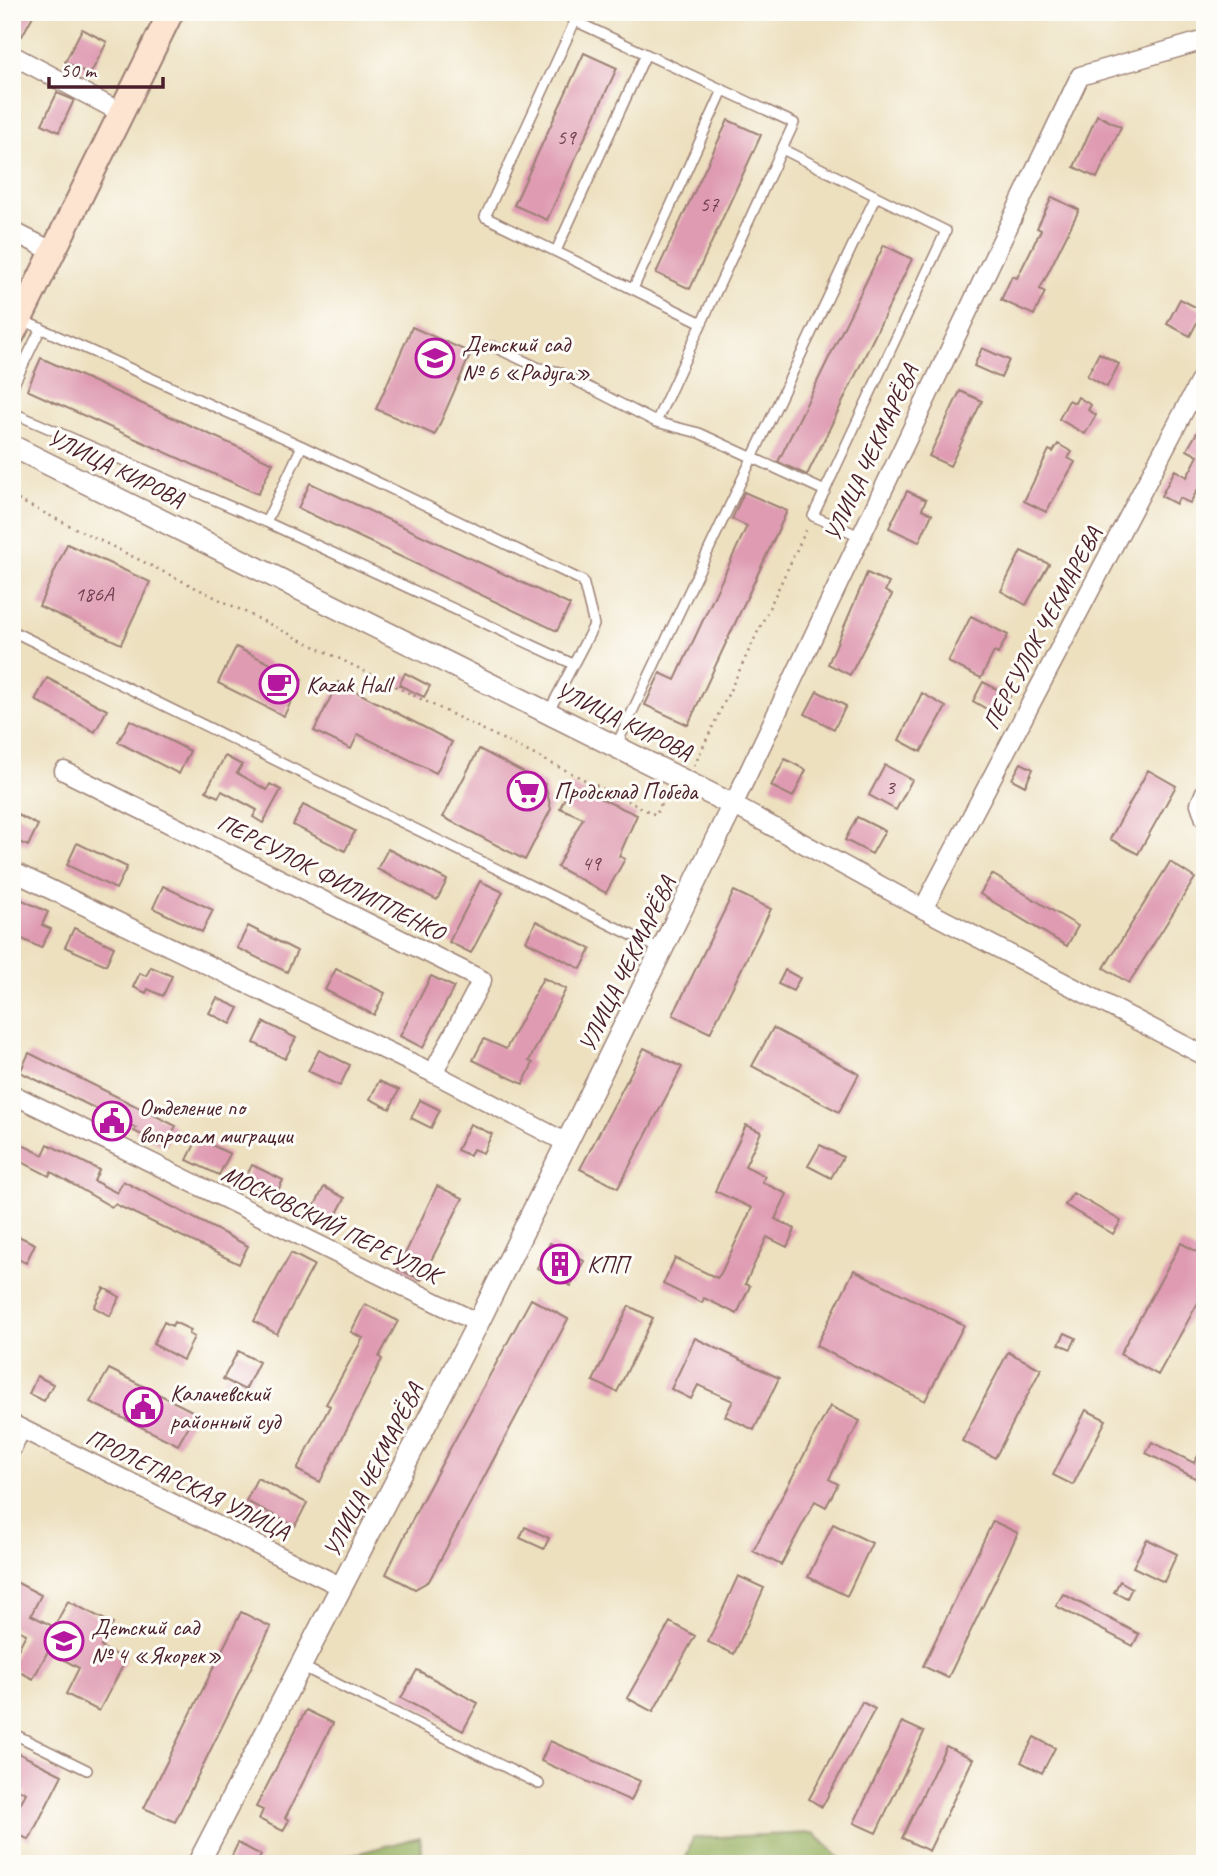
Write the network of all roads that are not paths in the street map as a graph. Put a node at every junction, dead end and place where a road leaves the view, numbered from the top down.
1 (171, 12) edge
2 (1205, 40) edge
3 (646, 54) junction
4 (12, 55) edge
5 (723, 90) junction
6 (122, 113) junction
7 (782, 149) junction
8 (876, 196) junction
9 (12, 231) edge
10 (556, 251) junction
11 (54, 252) junction
12 (633, 289) junction
13 (700, 322) junction
14 (25, 327) edge
15 (492, 346) dead end
16 (1205, 370) edge
17 (12, 388) edge
18 (12, 409) edge
19 (656, 422) junction
20 (12, 446) edge
21 (302, 446) junction
22 (753, 458) junction
23 (825, 491) junction
24 (266, 522) junction
25 (860, 536) junction
26 (12, 631) edge
27 (573, 664) junction
28 (548, 713) junction
29 (616, 746) junction
30 (64, 771) dead end
31 (1205, 792) edge
32 (733, 805) junction
33 (1205, 819) edge
34 (12, 872) edge
35 (923, 909) junction
36 (663, 951) junction
37 (1205, 1056) edge
38 (433, 1073) junction
39 (12, 1094) edge
40 (567, 1143) junction
41 (478, 1323) junction
42 (17, 1427) edge
43 (12, 1448) edge
44 (342, 1587) junction
45 (301, 1666) junction
46 (12, 1734) edge
47 (87, 1770) dead end
48 (539, 1784) dead end
49 (198, 1864) edge

1 - 6 main road
2 - 25 street, УЛИЦА ЧЕКМАРЁВА
3 - 5 lane
3 - 10 lane
3 - 10 lane
4 - 6 street
5 - 7 lane
5 - 12 lane
6 - 11 main road
7 - 8 lane
7 - 13 lane
8 - 22 lane
8 - 23 lane
9 - 11 street
10 - 12 lane
11 - 14 main road
12 - 13 lane
13 - 19 lane
14 - 17 lane
14 - 21 lane
15 - 19 lane
16 - 35 street, ПЕРЕУЛОК ЧЕКМАРЕВА
18 - 24 lane
19 - 22 lane
20 - 28 street, УЛИЦА КИРОВА
21 - 24 lane
21 - 27 lane
22 - 23 lane
22 - 29 lane
23 - 25 lane
24 - 27 lane
25 - 32 street, УЛИЦА ЧЕКМАРЁВА
26 - 36 lane
27 - 28 lane
28 - 29 street, УЛИЦА КИРОВА
29 - 32 street, УЛИЦА КИРОВА
30 - 38 street, ПЕРЕУЛОК ФИЛИППЕНКО
31 - 33 street
32 - 35 street, УЛИЦА КИРОВА
32 - 36 street, УЛИЦА ЧЕКМАРЁВА
34 - 38 street
35 - 37 street, УЛИЦА КИРОВА
36 - 40 street, УЛИЦА ЧЕКМАРЁВА
38 - 40 street
39 - 41 street, МОСКОВСКИЙ ПЕРЕУЛОК
40 - 41 street, УЛИЦА ЧЕКМАРЁВА
41 - 44 street, УЛИЦА ЧЕКМАРЁВА
42 - 43 street
42 - 44 street, ПРОЛЕТАРСКАЯ УЛИЦА
44 - 45 street, УЛИЦА ЧЕКМАРЁВА
45 - 48 lane
45 - 49 street, УЛИЦА ЧЕКМАРЁВА
46 - 47 lane

